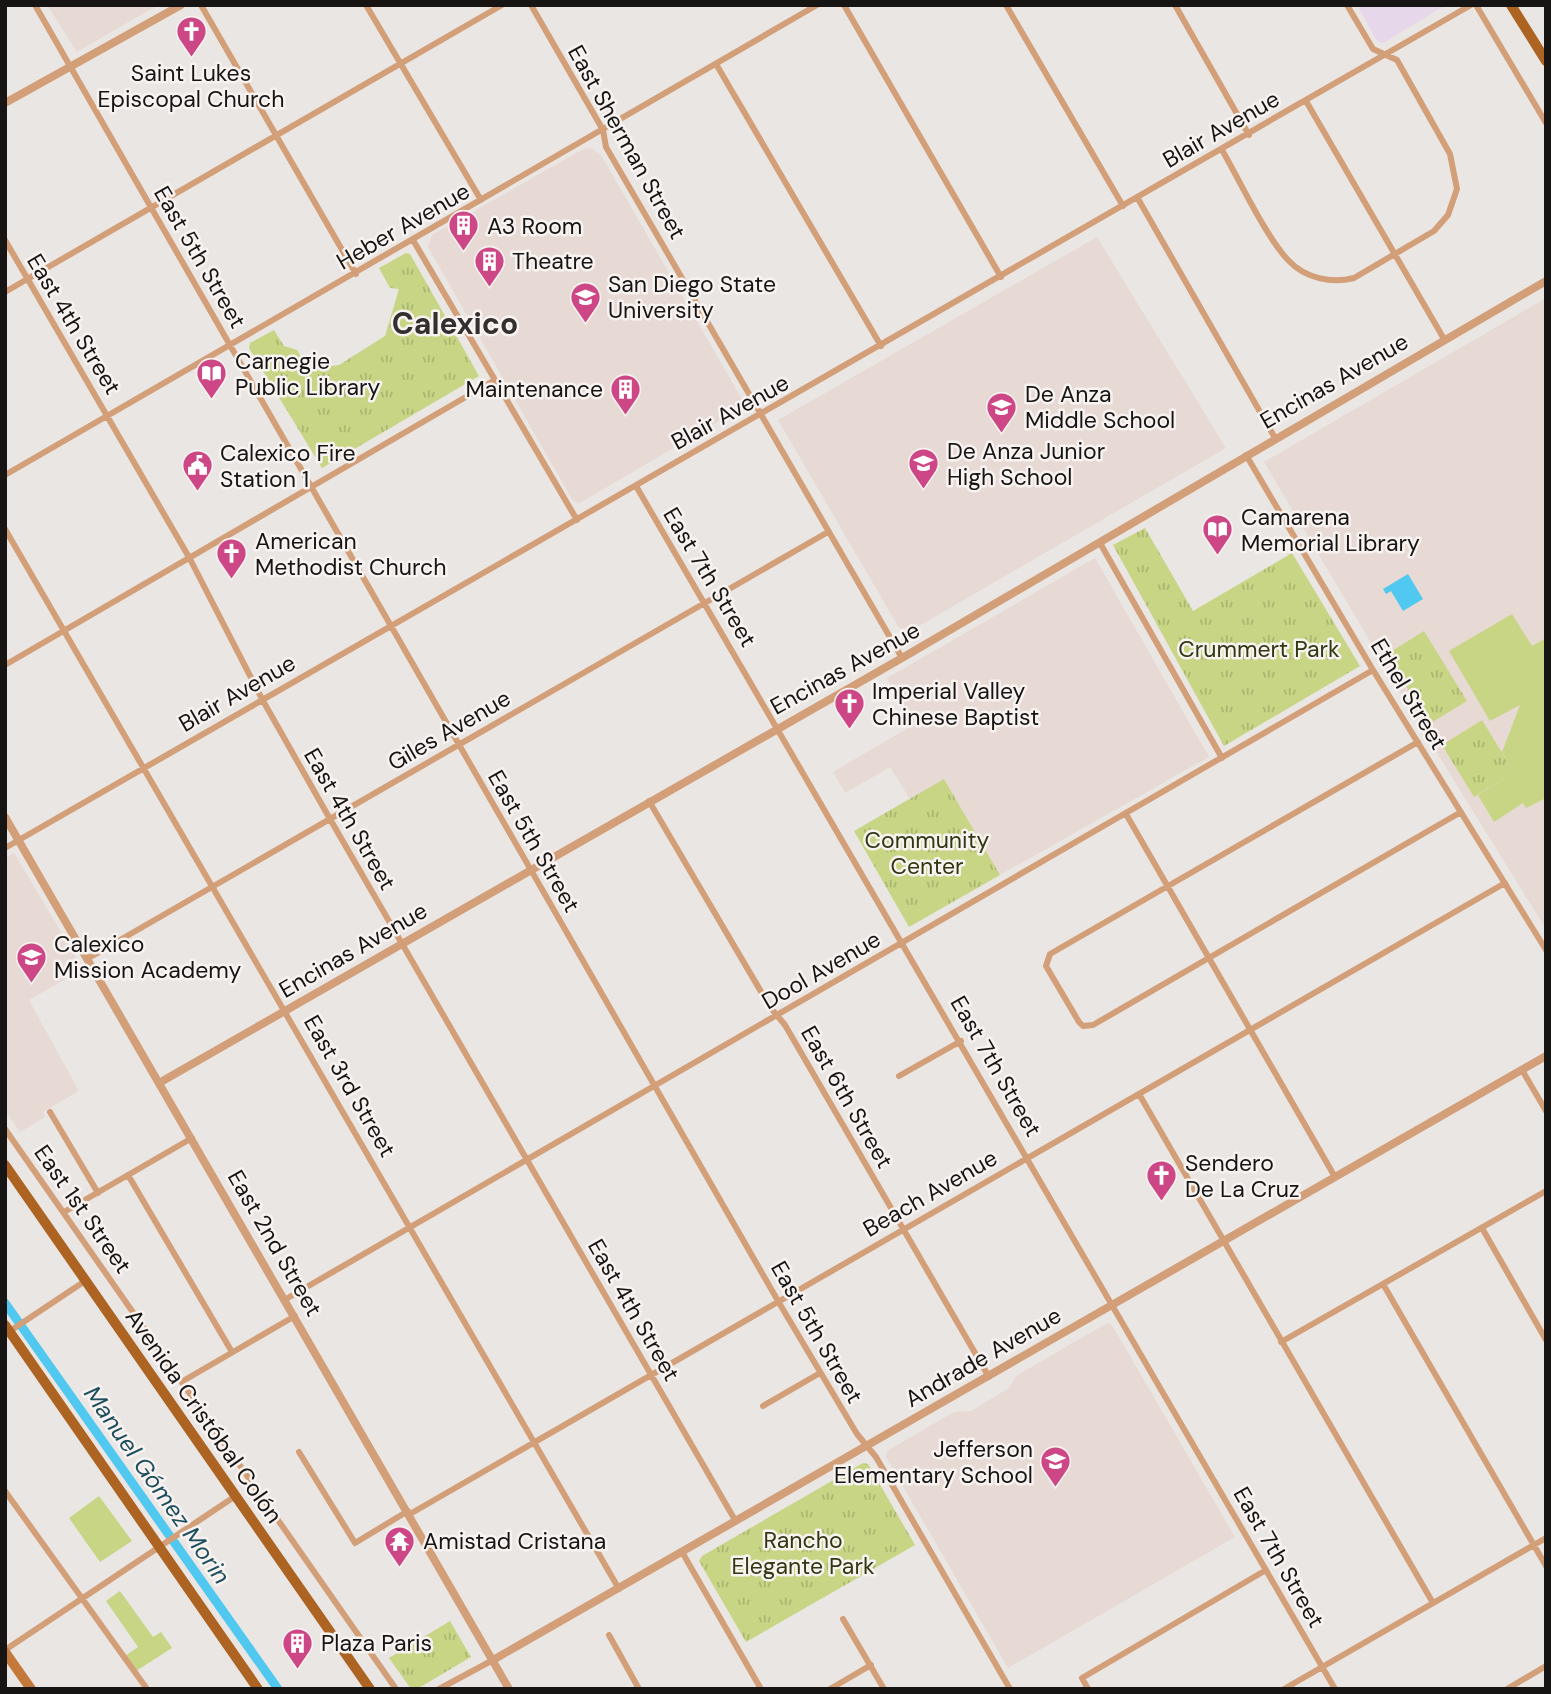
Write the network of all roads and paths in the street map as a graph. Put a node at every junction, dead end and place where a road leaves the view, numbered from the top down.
1 (35, 5) edge
2 (181, 5) edge
3 (201, 5) edge
4 (366, 5) edge
5 (502, 5) edge
6 (531, 5) edge
7 (817, 5) edge
8 (844, 5) edge
9 (1006, 5) edge
10 (1175, 5) edge
11 (1348, 5) edge
12 (1473, 5) edge
13 (1511, 5) edge
14 (1386, 55) junction
15 (1546, 61) edge
16 (399, 64) junction
17 (716, 64) junction
18 (70, 66) junction
19 (1306, 101) junction
20 (5, 103) edge
21 (1546, 123) edge
22 (603, 130) junction
23 (1249, 135) junction
24 (276, 136) junction
25 (1222, 149) junction
26 (1137, 197) junction
27 (481, 200) junction
28 (1122, 206) junction
29 (151, 207) junction
30 (5, 240) edge
31 (413, 240) junction
32 (1395, 255) junction
33 (356, 274) junction
34 (1000, 277) junction
35 (27, 279) junction
36 (1546, 281) edge
37 (5, 292) edge
38 (1444, 339) junction
39 (231, 346) junction
40 (881, 346) junction
41 (495, 380) junction
42 (760, 413) junction
43 (109, 416) junction
44 (1275, 438) junction
45 (1246, 454) junction
46 (5, 475) edge
47 (636, 486) junction
48 (312, 487) junction
49 (577, 520) junction
50 (5, 529) edge
51 (828, 532) junction
52 (1100, 543) junction
53 (190, 559) junction
54 (706, 603) junction
55 (389, 626) junction
56 (65, 630) junction
57 (902, 658) junction
58 (5, 665) edge
59 (1373, 670) junction
60 (262, 699) junction
61 (778, 727) junction
62 (1418, 742) junction
63 (459, 745) junction
64 (1222, 758) junction
65 (145, 767) junction
66 (649, 801) junction
67 (1461, 812) junction
68 (1126, 814) junction
69 (5, 817) edge
70 (330, 819) junction
71 (19, 840) junction
72 (5, 848) edge
73 (530, 870) junction
74 (1505, 883) junction
75 (1168, 886) junction
76 (213, 887) junction
77 (401, 943) junction
78 (904, 943) junction
79 (1546, 950) edge
80 (1208, 957) junction
81 (87, 959) junction
82 (286, 1011) junction
83 (777, 1015) junction
84 (1250, 1030) junction
85 (961, 1041) junction
86 (1546, 1056) edge
87 (1522, 1070) junction
88 (899, 1076) dead end
89 (159, 1083) junction
90 (654, 1085) junction
91 (1139, 1094) junction
92 (1546, 1111) edge
93 (50, 1112) dead end
94 (5, 1129) edge
95 (192, 1138) junction
96 (1027, 1157) junction
97 (527, 1158) junction
98 (5, 1165) edge
99 (128, 1175) junction
100 (1335, 1177) junction
101 (1546, 1191) edge
102 (98, 1193) junction
103 (64, 1212) junction
104 (410, 1225) junction
105 (904, 1228) junction
106 (1482, 1228) junction
107 (1224, 1241) junction
108 (85, 1281) junction
109 (1383, 1284) junction
110 (286, 1299) junction
111 (778, 1301) junction
112 (1112, 1304) junction
113 (295, 1316) junction
114 (7, 1330) edge
115 (1546, 1340) edge
116 (1282, 1342) junction
117 (232, 1352) junction
118 (820, 1373) junction
119 (650, 1374) junction
120 (989, 1377) junction
121 (183, 1381) junction
122 (764, 1406) dead end
123 (533, 1441) junction
124 (867, 1446) junction
125 (299, 1452) dead end
126 (5, 1491) edge
127 (234, 1497) junction
128 (409, 1512) junction
129 (735, 1520) junction
130 (1546, 1538) edge
131 (1533, 1545) junction
132 (159, 1546) junction
133 (682, 1552) junction
134 (1546, 1566) edge
135 (1266, 1570) junction
136 (619, 1588) junction
137 (82, 1599) junction
138 (1433, 1603) junction
139 (843, 1619) dead end
140 (609, 1635) dead end
141 (5, 1651) edge
142 (493, 1660) junction
143 (871, 1665) junction
144 (1546, 1666) edge
145 (1322, 1667) junction
146 (31, 1689) edge
147 (147, 1689) edge
148 (258, 1689) edge
149 (370, 1689) edge
150 (396, 1689) edge
151 (439, 1689) edge
152 (509, 1689) edge
153 (639, 1689) edge
154 (761, 1689) edge
155 (830, 1689) edge
156 (884, 1689) edge
157 (1010, 1689) edge
158 (1088, 1689) edge
159 (1284, 1689) edge
160 (1335, 1689) edge
161 (1507, 1689) edge

1 - 18 street, East 5th Street
2 - 18 street
3 - 24 street
4 - 16 street
5 - 16 street
6 - 22 street, East Sherman Street
7 - 17 street, Heber Avenue
8 - 34 street
9 - 28 street
10 - 23 street
11 - 14 street
12 - 14 street, Blair Avenue
12 - 21 street
13 - 15 main road
14 - 19 street, Blair Avenue
14 - 32 street
16 - 24 street
16 - 27 street
17 - 22 street, Heber Avenue
17 - 40 street
18 - 20 street
18 - 29 street, East 5th Street
19 - 23 street, Blair Avenue
19 - 32 street
22 - 27 street, Heber Avenue
22 - 42 street, East Sherman Street
23 - 25 street, Blair Avenue
24 - 29 street
24 - 33 street
25 - 26 street, Blair Avenue
25 - 32 street
26 - 28 street, Blair Avenue
26 - 44 street
27 - 31 street, Heber Avenue
28 - 34 street, Blair Avenue
29 - 35 street
29 - 39 street, East 5th Street
30 - 35 street, East 4th Street
31 - 33 street, Heber Avenue
31 - 41 street
32 - 38 street
33 - 39 street, Heber Avenue
34 - 40 street, Blair Avenue
35 - 37 street
35 - 43 street, East 4th Street
36 - 38 street, Encinas Avenue
38 - 44 street, Encinas Avenue
39 - 43 street, Heber Avenue
39 - 48 street, East 5th Street
40 - 42 street, Blair Avenue
41 - 48 street
41 - 49 street
42 - 47 street, Blair Avenue
42 - 51 street, East Sherman Street
43 - 46 street, Heber Avenue
43 - 53 street, East 4th Street
44 - 45 street, Encinas Avenue
45 - 52 street, Encinas Avenue
45 - 59 street, Ethel Street
47 - 49 street, Blair Avenue
47 - 54 street, East 7th Street
48 - 53 street
48 - 55 street, East 5th Street
49 - 55 street, Blair Avenue
50 - 56 street, East 3rd Street
51 - 54 street, Giles Avenue
51 - 57 street, East Sherman Street
52 - 57 street, Encinas Avenue
52 - 64 street
53 - 56 street
53 - 60 street, East 4th Street
54 - 61 street, East 7th Street
54 - 63 street, Giles Avenue
55 - 60 street, Blair Avenue
55 - 63 street, East 5th Street
56 - 58 street
56 - 65 street, East 3rd Street
57 - 61 street, Encinas Avenue
59 - 62 street, Ethel Street
59 - 64 street, Dool Avenue
60 - 65 street, Blair Avenue
60 - 70 street, East 4th Street
61 - 66 street, Encinas Avenue
61 - 78 street, East 7th Street
62 - 67 street, Ethel Street
62 - 75 street
63 - 70 street, Giles Avenue
63 - 73 street, East 5th Street
64 - 68 street, Dool Avenue
65 - 71 street, Blair Avenue
65 - 76 street, East 3rd Street
66 - 73 street, Encinas Avenue
66 - 83 street, East 6th Street
67 - 74 street, Ethel Street
67 - 80 street
68 - 75 street
68 - 78 street, Dool Avenue
69 - 71 street, East 2nd Street
70 - 76 street, Giles Avenue
70 - 77 street, East 4th Street
71 - 72 street, Blair Avenue
71 - 81 street, East 2nd Street
73 - 77 street, Encinas Avenue
73 - 90 street, East 5th Street
74 - 79 street, Ethel Street
74 - 84 street, Beach Avenue
75 - 80 street
75 - 80 street
76 - 81 street, Giles Avenue
76 - 82 street, East 3rd Street
77 - 82 street, Encinas Avenue
77 - 97 street, East 4th Street
78 - 83 street, Dool Avenue
78 - 85 street, East 7th Street
80 - 84 street
81 - 89 street, East 2nd Street
82 - 89 street, Encinas Avenue
82 - 104 street, East 3rd Street
83 - 90 street, Dool Avenue
83 - 105 street, East 6th Street
84 - 91 street, Beach Avenue
84 - 100 street
85 - 88 street
85 - 96 street, East 7th Street
86 - 87 street, Andrade Avenue
87 - 92 street
87 - 100 street, Andrade Avenue
89 - 95 street, East 2nd Street
90 - 97 street, Dool Avenue
90 - 111 street, East 5th Street
91 - 96 street, Beach Avenue
91 - 107 street
93 - 102 street
94 - 103 street, East 1st Street
95 - 99 street
95 - 110 street, East 2nd Street
96 - 105 street, Beach Avenue
96 - 112 street, East 7th Street
97 - 104 street, Dool Avenue
97 - 119 street, East 4th Street
98 - 108 main road, Avenida Cristóbal Colón
99 - 102 street
99 - 117 street
100 - 107 street, Andrade Avenue
101 - 106 street
102 - 103 street
103 - 121 street, East 1st Street
104 - 110 street, Dool Avenue
104 - 123 street, East 3rd Street
105 - 111 street, Beach Avenue
105 - 120 street, East 6th Street
106 - 109 street
106 - 115 street
107 - 112 street, Andrade Avenue
107 - 116 street
108 - 114 street
108 - 127 main road, Avenida Cristóbal Colón
109 - 116 street
109 - 131 street
110 - 113 street, East 2nd Street
111 - 118 street, East 5th Street
111 - 119 street, Beach Avenue
112 - 120 street, Andrade Avenue
112 - 135 street, East 7th Street
113 - 117 street
113 - 128 street, East 2nd Street
114 - 132 main road
116 - 138 street
117 - 121 street
118 - 122 street
118 - 124 street, East 5th Street
119 - 123 street, Beach Avenue
119 - 129 street, East 4th Street
120 - 124 street, Andrade Avenue
121 - 150 street, East 1st Street
123 - 128 street, Beach Avenue
123 - 136 street, East 3rd Street
124 - 129 street, Andrade Avenue
124 - 157 street, East 5th Street
125 - 128 street, Beach Avenue
126 - 137 street
127 - 132 street
127 - 149 main road, Avenida Cristóbal Colón
128 - 142 street, East 2nd Street
129 - 133 street, Andrade Avenue
130 - 131 street
131 - 134 street
131 - 138 street
132 - 137 street
132 - 148 main road
133 - 136 street, Andrade Avenue
133 - 154 street
135 - 145 street, East 7th Street
135 - 158 street
136 - 142 street, Andrade Avenue
137 - 141 street
137 - 147 street
138 - 145 street
139 - 143 street
140 - 153 street
141 - 146 main road
142 - 151 street, Andrade Avenue
142 - 152 street, East 2nd Street
143 - 155 street
143 - 156 street
144 - 161 street
145 - 159 street
145 - 160 street, East 7th Street

